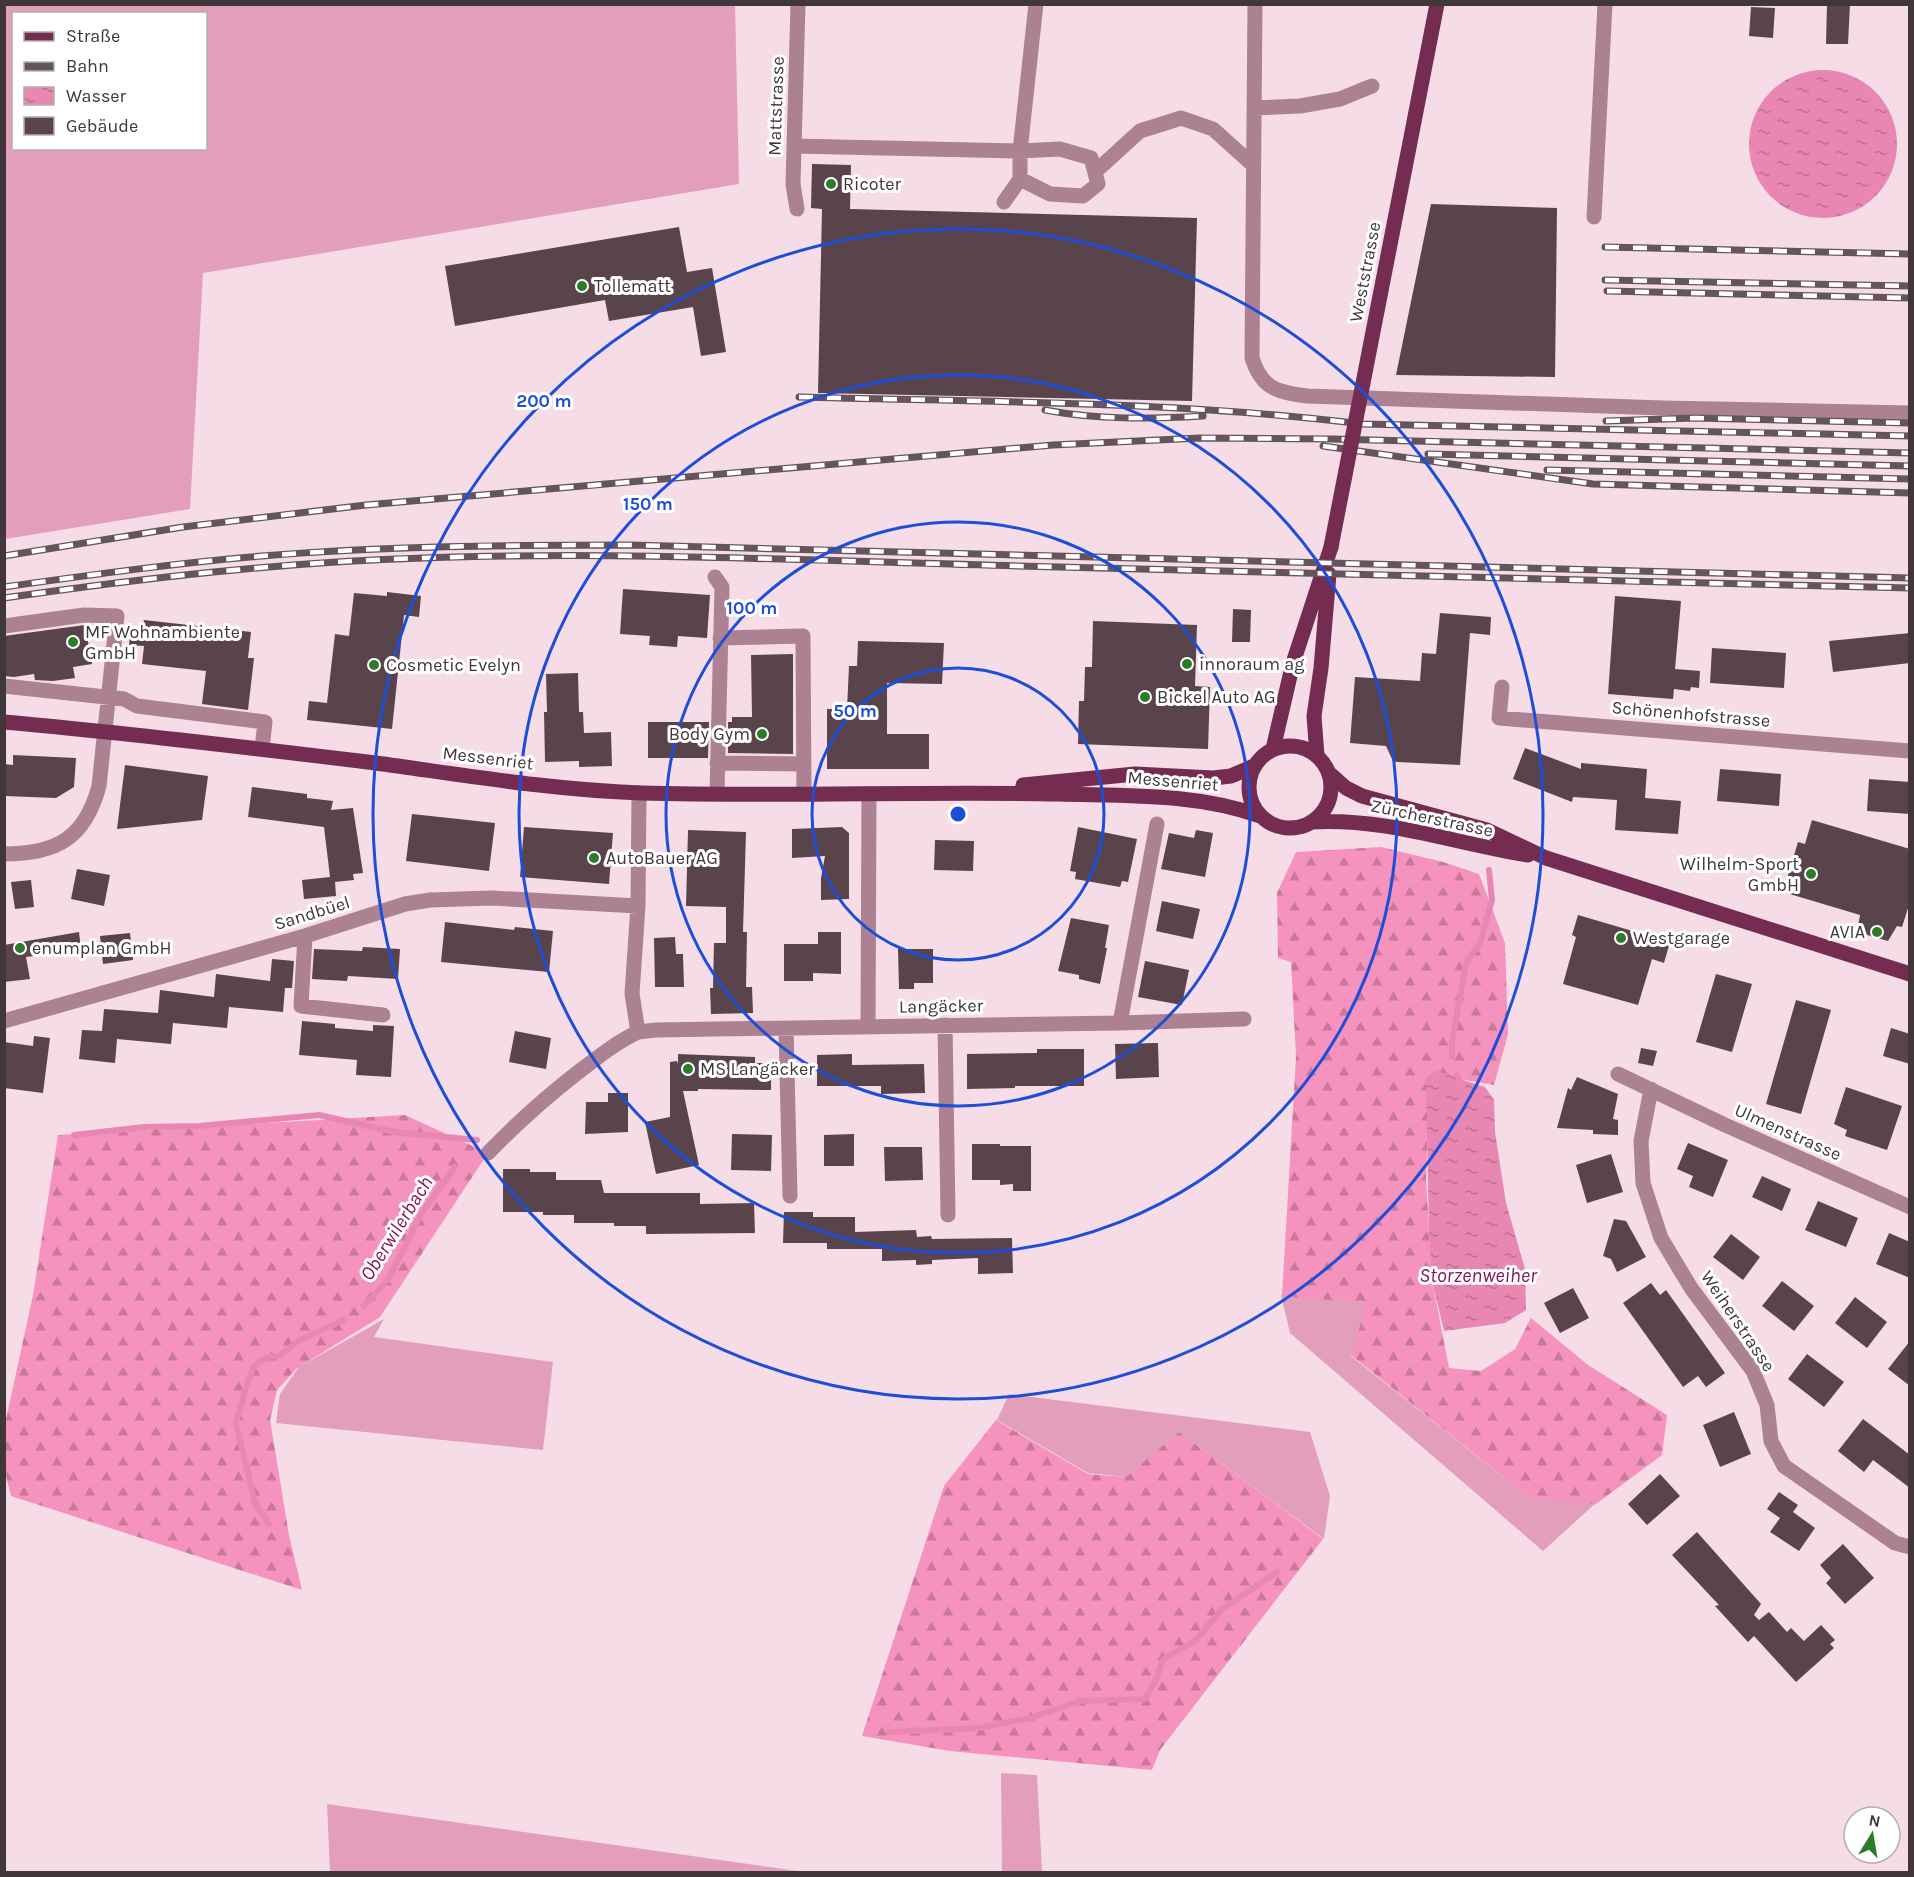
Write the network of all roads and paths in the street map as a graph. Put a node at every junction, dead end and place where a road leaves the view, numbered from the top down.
1 (798, 4) edge
2 (1036, 4) edge
3 (1255, 4) edge
4 (1437, 4) edge
5 (1605, 4) edge
6 (1372, 86) dead end
7 (1254, 108) junction
8 (795, 146) junction
9 (1020, 151) junction
10 (1253, 165) junction
11 (1095, 172) junction
12 (1020, 179) junction
13 (1004, 202) dead end
14 (797, 209) dead end
15 (1594, 217) dead end
16 (1910, 413) edge
17 (1331, 547) junction
18 (716, 577) dead end
19 (4, 626) edge
20 (720, 638) junction
21 (4, 686) edge
22 (1502, 687) dead end
23 (109, 697) junction
24 (4, 722) edge
25 (105, 731) junction
26 (262, 749) junction
27 (1273, 749) junction
28 (1910, 751) edge
29 (1317, 756) junction
30 (717, 763) junction
31 (804, 764) junction
32 (1254, 766) junction
33 (1328, 772) junction
34 (1080, 778) junction
35 (970, 792) junction
36 (639, 793) junction
37 (717, 793) junction
38 (804, 794) junction
39 (869, 795) junction
40 (1082, 795) junction
41 (1260, 816) junction
42 (1311, 822) junction
43 (1157, 824) dead end
44 (4, 854) edge
45 (1546, 858) junction
46 (638, 906) junction
47 (305, 936) junction
48 (1910, 974) edge
49 (383, 1015) dead end
50 (1244, 1019) dead end
51 (4, 1021) edge
52 (1120, 1023) junction
53 (945, 1025) junction
54 (868, 1027) junction
55 (786, 1029) junction
56 (638, 1032) junction
57 (1618, 1074) dead end
58 (1651, 1089) junction
59 (488, 1153) dead end
60 (790, 1196) dead end
61 (1910, 1208) edge
62 (948, 1215) dead end
63 (1910, 1547) edge

1 - 8 street, Mattstrasse
2 - 9 street
3 - 7 street
4 - 17 main road, Weststrasse, bridge
5 - 15 street
6 - 7 street
7 - 10 street
8 - 9 street
8 - 14 street, Mattstrasse
9 - 11 street
9 - 12 street
10 - 11 street
10 - 16 street
11 - 12 street
12 - 13 street
17 - 27 main road, Weststrasse
17 - 29 main road, Weststrasse
18 - 20 street
19 - 23 street
20 - 30 street
20 - 31 street
21 - 23 street
22 - 28 street, Schönenhofstrasse
23 - 25 street
23 - 26 street
24 - 25 main road, Messenriet
25 - 26 main road, Messenriet
25 - 44 street
26 - 36 main road, Messenriet
27 - 29 main road
27 - 32 main road, Messenriet
29 - 33 main road
30 - 31 street
30 - 37 street
31 - 38 street
32 - 34 main road, Messenriet
32 - 41 main road
33 - 42 main road
33 - 45 main road, Zürcherstrasse
34 - 35 main road, Messenriet
34 - 40 main road
35 - 39 main road, Messenriet
35 - 40 main road, Messenriet
36 - 37 main road, Messenriet
36 - 46 street
37 - 38 main road, Messenriet
38 - 39 main road, Messenriet
39 - 54 street
40 - 41 main road, Messenriet
41 - 42 main road, Messenriet
42 - 45 main road, Zürcherstrasse
43 - 52 street
45 - 48 main road, Zürcherstrasse
46 - 47 street, Sandbüel
46 - 56 street
47 - 49 street
47 - 51 street, Sandbüel
50 - 52 street, Langäcker
52 - 53 street, Langäcker
53 - 54 street, Langäcker
53 - 62 street
54 - 55 street, Langäcker
55 - 56 street, Langäcker
55 - 60 street
56 - 59 street, Langäcker
57 - 58 street, Ulmenstrasse
58 - 61 street, Ulmenstrasse
58 - 63 street, Weiherstrasse

